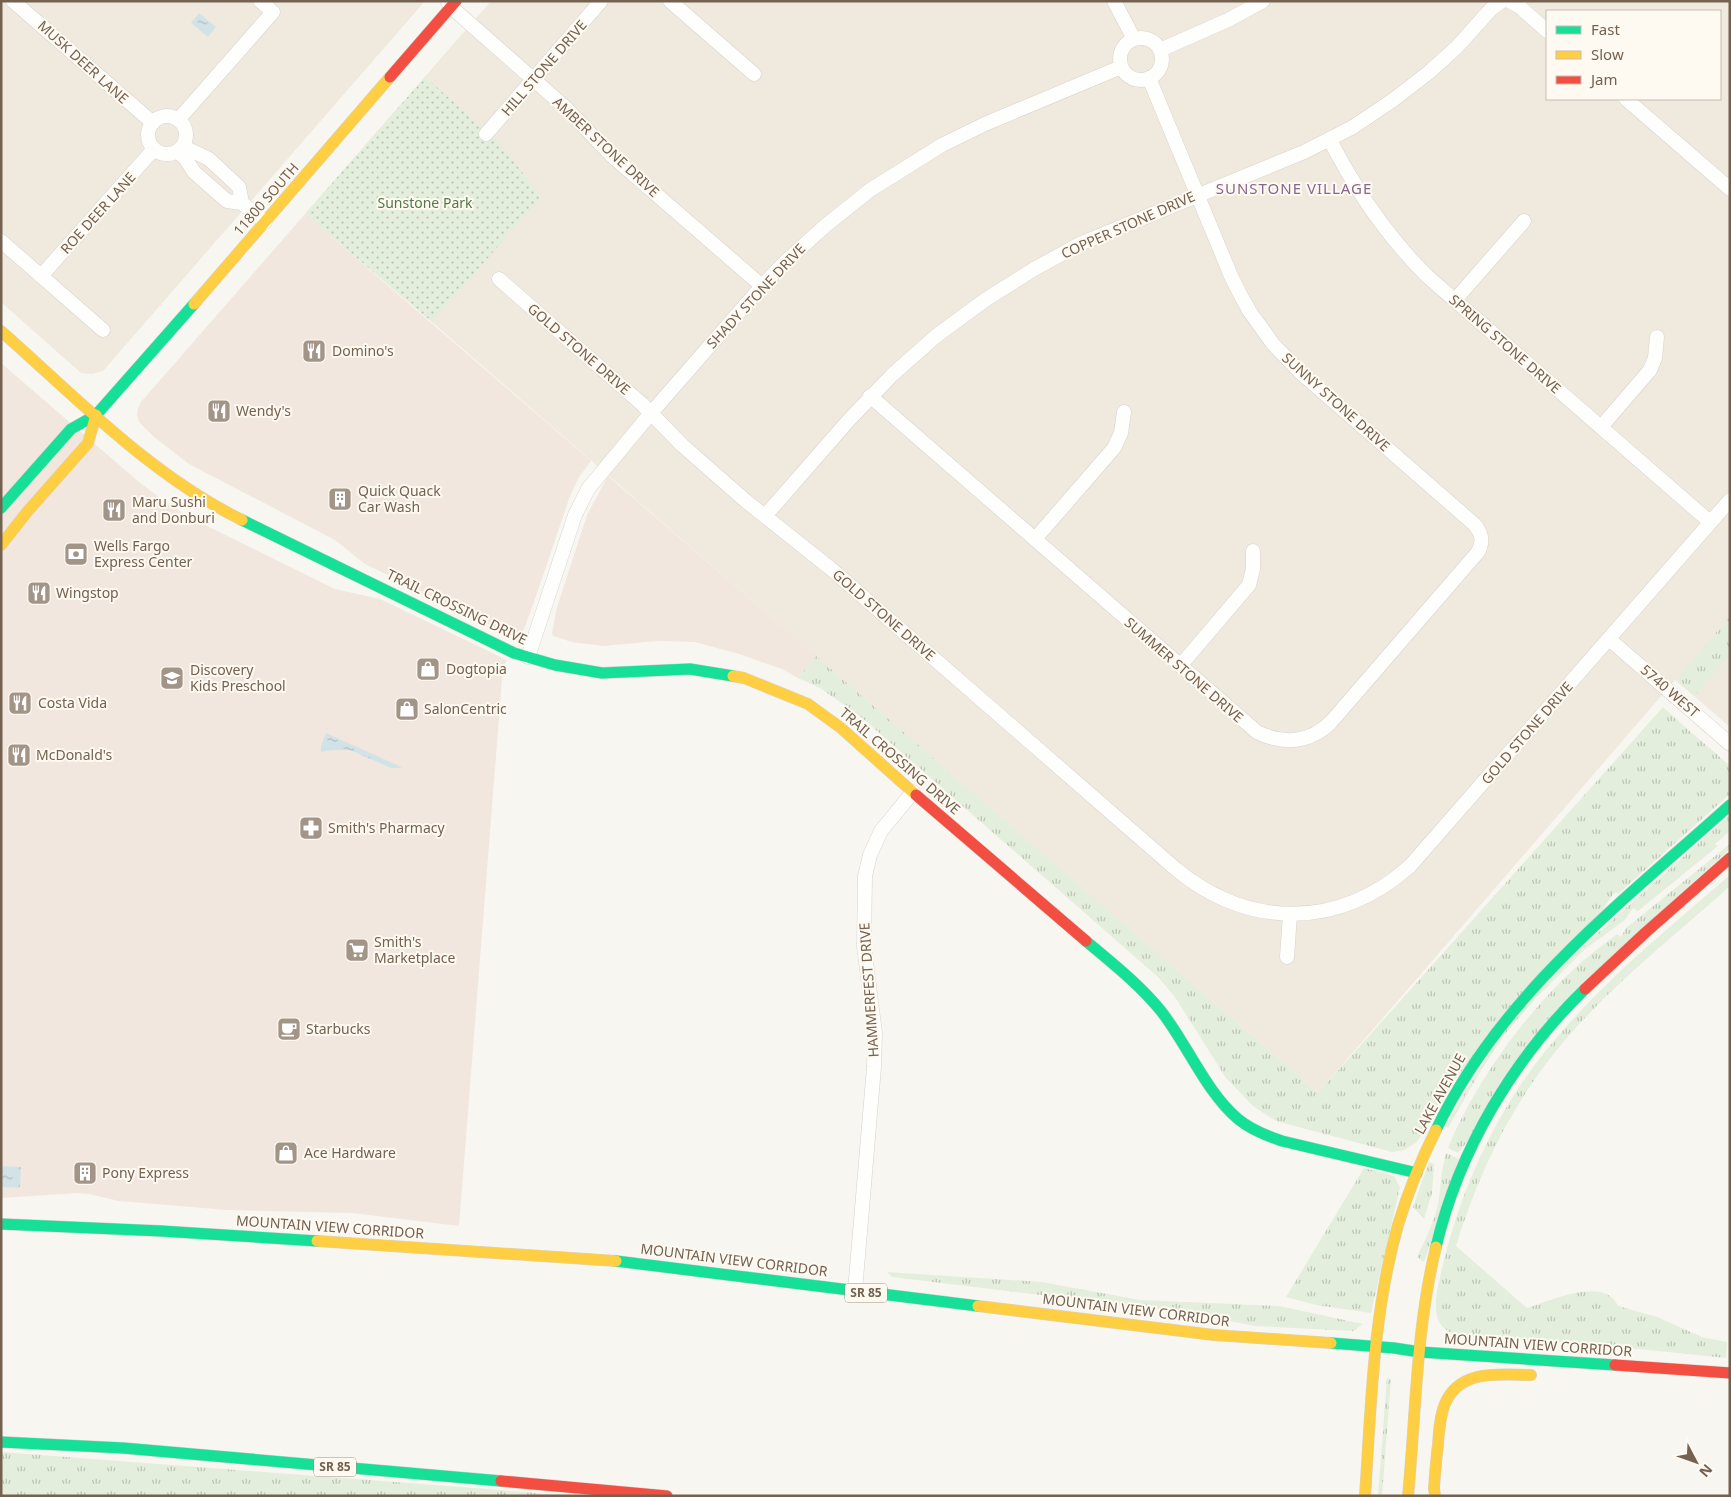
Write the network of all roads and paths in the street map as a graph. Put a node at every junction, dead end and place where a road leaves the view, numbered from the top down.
1 (14, 1) edge
2 (260, 1) edge
3 (438, 1) edge
4 (601, 1) edge
5 (670, 1) edge
6 (1114, 1) edge
7 (1263, 1) edge
8 (1502, 1) edge
9 (1509, 1) edge
10 (452, 3) edge
11 (1546, 30) edge
12 (1134, 39) junction
13 (1160, 50) junction
14 (1121, 67) junction
15 (754, 74) dead end
16 (1149, 78) junction
17 (534, 79) junction
18 (1627, 100) edge
19 (178, 120) junction
20 (153, 123) junction
21 (486, 134) dead end
22 (1330, 140) junction
23 (180, 148) junction
24 (154, 149) junction
25 (1730, 189) edge
26 (1197, 195) junction
27 (242, 203) junction
28 (1524, 221) dead end
29 (265, 222) junction
30 (1, 241) edge
31 (41, 276) junction
32 (499, 279) dead end
33 (762, 286) junction
34 (1455, 300) junction
35 (103, 330) dead end
36 (1, 331) edge
37 (1657, 337) dead end
38 (870, 396) junction
39 (1124, 412) dead end
40 (651, 413) junction
41 (96, 414) junction
42 (1601, 427) junction
43 (1730, 500) edge
44 (1, 508) edge
45 (765, 516) junction
46 (1710, 522) junction
47 (1482, 537) joint
48 (1035, 539) junction
49 (1, 544) edge
50 (1253, 551) dead end
51 (1609, 639) junction
52 (528, 657) junction
53 (1180, 666) junction
54 (1730, 744) edge
55 (913, 792) junction
56 (1730, 805) edge
57 (1730, 858) edge
58 (1290, 914) junction
59 (1288, 957) dead end
60 (1417, 1172) junction
61 (1, 1224) edge
62 (856, 1291) junction
63 (1376, 1347) junction
64 (1420, 1352) junction
65 (1698, 1371) junction
66 (1730, 1373) edge
67 (1544, 1374) dead end
68 (1573, 1374) dead end
69 (1, 1442) edge
70 (668, 1496) edge
71 (1365, 1496) edge
72 (1408, 1496) edge
73 (1435, 1496) edge

1 - 20 street, MUSK DEER LANE
2 - 19 street
3 - 10 street, AMBER STONE DRIVE
4 - 17 street, HILL STONE DRIVE
5 - 15 street
6 - 12 street
7 - 13 street
8 - 22 street, COPPER STONE DRIVE
9 - 11 street
10 - 17 street, AMBER STONE DRIVE
10 - 29 main road, 11800 SOUTH
12 - 13 street
12 - 14 street
13 - 16 street
14 - 16 street
14 - 33 street, SHADY STONE DRIVE
16 - 26 street, SUNNY STONE DRIVE
17 - 21 street, HILL STONE DRIVE
17 - 33 street, AMBER STONE DRIVE
18 - 25 street
19 - 20 street
19 - 23 street
20 - 24 street
22 - 26 street, COPPER STONE DRIVE
22 - 34 street, SPRING STONE DRIVE
23 - 24 street
23 - 27 street
23 - 27 street
24 - 31 street, ROE DEER LANE
26 - 38 street, COPPER STONE DRIVE
26 - 47 street, SUNNY STONE DRIVE
27 - 29 street
28 - 34 street
29 - 41 main road, 11800 SOUTH
30 - 31 street
31 - 35 street
32 - 40 street, GOLD STONE DRIVE
33 - 40 street, SHADY STONE DRIVE
34 - 42 street, SPRING STONE DRIVE
36 - 41 main road, TRAIL CROSSING DRIVE
37 - 42 street
38 - 45 street, COPPER STONE DRIVE
38 - 48 street, SUMMER STONE DRIVE
39 - 48 street
40 - 45 street, GOLD STONE DRIVE
40 - 52 street, SHADY STONE DRIVE
41 - 44 main road
41 - 49 main road
41 - 52 main road, TRAIL CROSSING DRIVE
42 - 46 street, SPRING STONE DRIVE
43 - 46 street, GOLD STONE DRIVE
45 - 58 street, GOLD STONE DRIVE
46 - 51 street, GOLD STONE DRIVE
47 - 53 street, SUMMER STONE DRIVE
48 - 53 street, SUMMER STONE DRIVE
50 - 53 street
51 - 54 street, 5740 WEST
51 - 58 street, GOLD STONE DRIVE
52 - 55 main road, TRAIL CROSSING DRIVE
55 - 60 main road, TRAIL CROSSING DRIVE
55 - 62 street, HAMMERFEST DRIVE
56 - 60 main road, LAKE AVENUE
57 - 64 main road
58 - 59 street
60 - 63 main road, LAKE AVENUE
61 - 62 main road, MOUNTAIN VIEW CORRIDOR / SR 85
62 - 63 main road, MOUNTAIN VIEW CORRIDOR / SR 85
63 - 64 main road, MOUNTAIN VIEW CORRIDOR / SR 85
63 - 71 main road, LAKE AVENUE
64 - 65 main road, MOUNTAIN VIEW CORRIDOR / SR 85
64 - 72 main road
65 - 66 main road, MOUNTAIN VIEW CORRIDOR / SR 85
65 - 68 main road
67 - 73 main road
69 - 70 main road, SR 85

